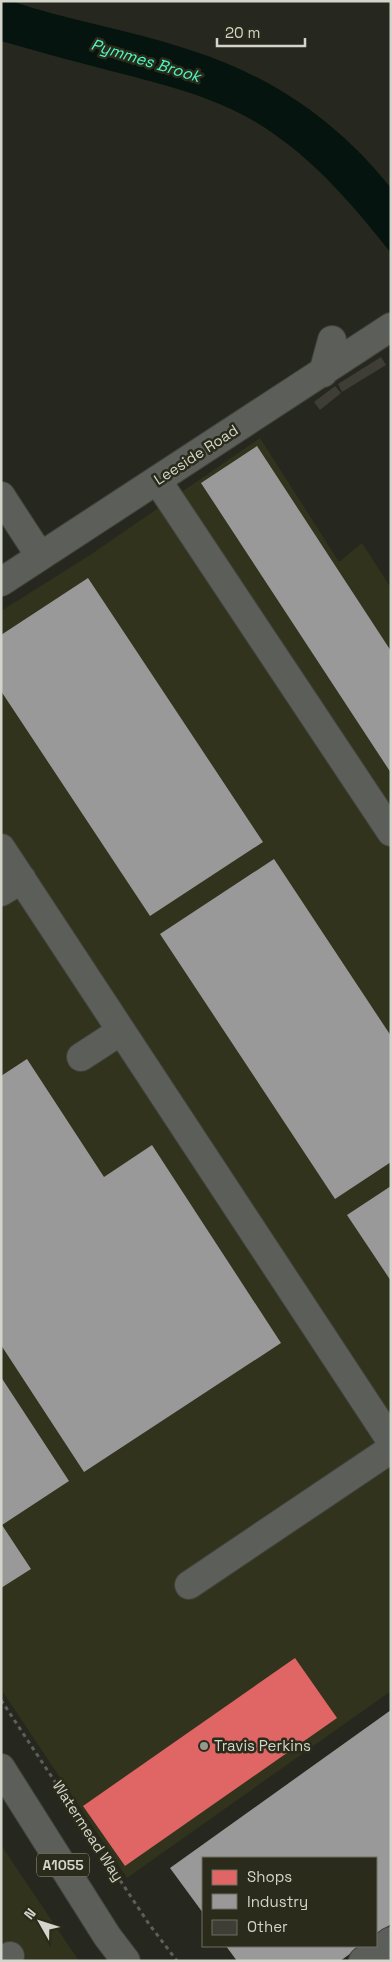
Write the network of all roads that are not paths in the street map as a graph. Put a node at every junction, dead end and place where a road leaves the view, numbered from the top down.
1 (391, 327) edge
2 (332, 340) dead end
3 (322, 372) junction
4 (157, 480) junction
5 (1, 496) edge
6 (40, 556) junction
7 (1, 582) edge
8 (391, 832) edge
9 (1, 848) edge
10 (11, 886) edge
11 (121, 1030) junction
12 (81, 1057) dead end
13 (391, 1441) edge
14 (391, 1449) edge
15 (189, 1585) dead end
16 (1, 1768) edge
17 (391, 1941) edge
18 (126, 1961) edge
19 (363, 1961) edge

1 - 3 street, Leeside Road
2 - 3 street
3 - 4 street, Leeside Road
4 - 6 street, Leeside Road
4 - 8 street
5 - 6 street
6 - 7 street, Leeside Road
9 - 10 street
10 - 11 street
11 - 12 street
11 - 13 street
14 - 15 street
16 - 18 main road, A1055
17 - 19 street

